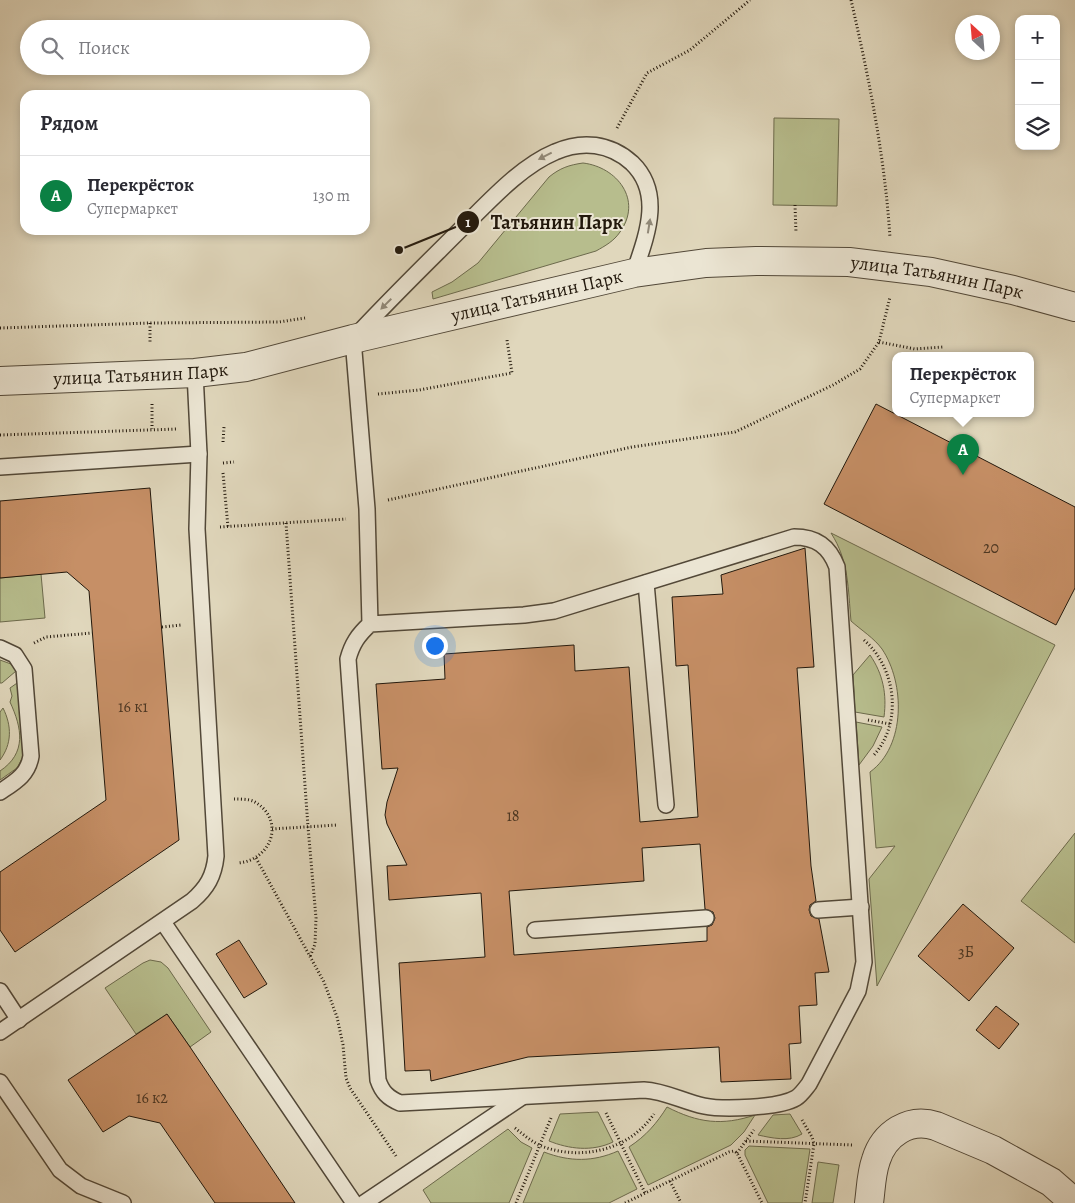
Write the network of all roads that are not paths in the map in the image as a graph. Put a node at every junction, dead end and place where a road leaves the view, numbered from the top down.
1 (634, 273) junction
2 (1075, 308) edge
3 (353, 339) junction
4 (195, 373) junction
5 (0, 381) edge
6 (199, 454) junction
7 (0, 467) edge
8 (646, 583) junction
9 (370, 624) junction
10 (0, 648) edge
11 (0, 792) edge
12 (666, 805) dead end
13 (861, 907) junction
14 (818, 910) dead end
15 (706, 918) dead end
16 (163, 922) junction
17 (536, 930) dead end
18 (0, 991) edge
19 (19, 1020) junction
20 (0, 1032) edge
21 (0, 1082) edge
22 (522, 1097) junction
23 (124, 1203) edge
24 (354, 1203) edge
25 (364, 1203) edge
26 (868, 1203) edge
27 (1075, 1203) edge

1 - 2 street, улица Татьянин Парк
1 - 3 street, улица Татьянин Парк
1 -> 3 lane
3 - 4 street, улица Татьянин Парк
3 - 9 lane
4 - 5 street, улица Татьянин Парк
4 - 6 lane
6 - 7 lane
6 - 16 lane
8 - 9 lane
8 - 12 lane
8 - 13 lane
9 - 22 lane
10 - 11 lane
13 - 14 lane
13 - 22 lane
15 - 17 lane
16 - 19 lane
16 - 24 lane
18 - 19 lane
19 - 20 lane
21 - 23 lane
22 - 25 lane
26 - 27 street

